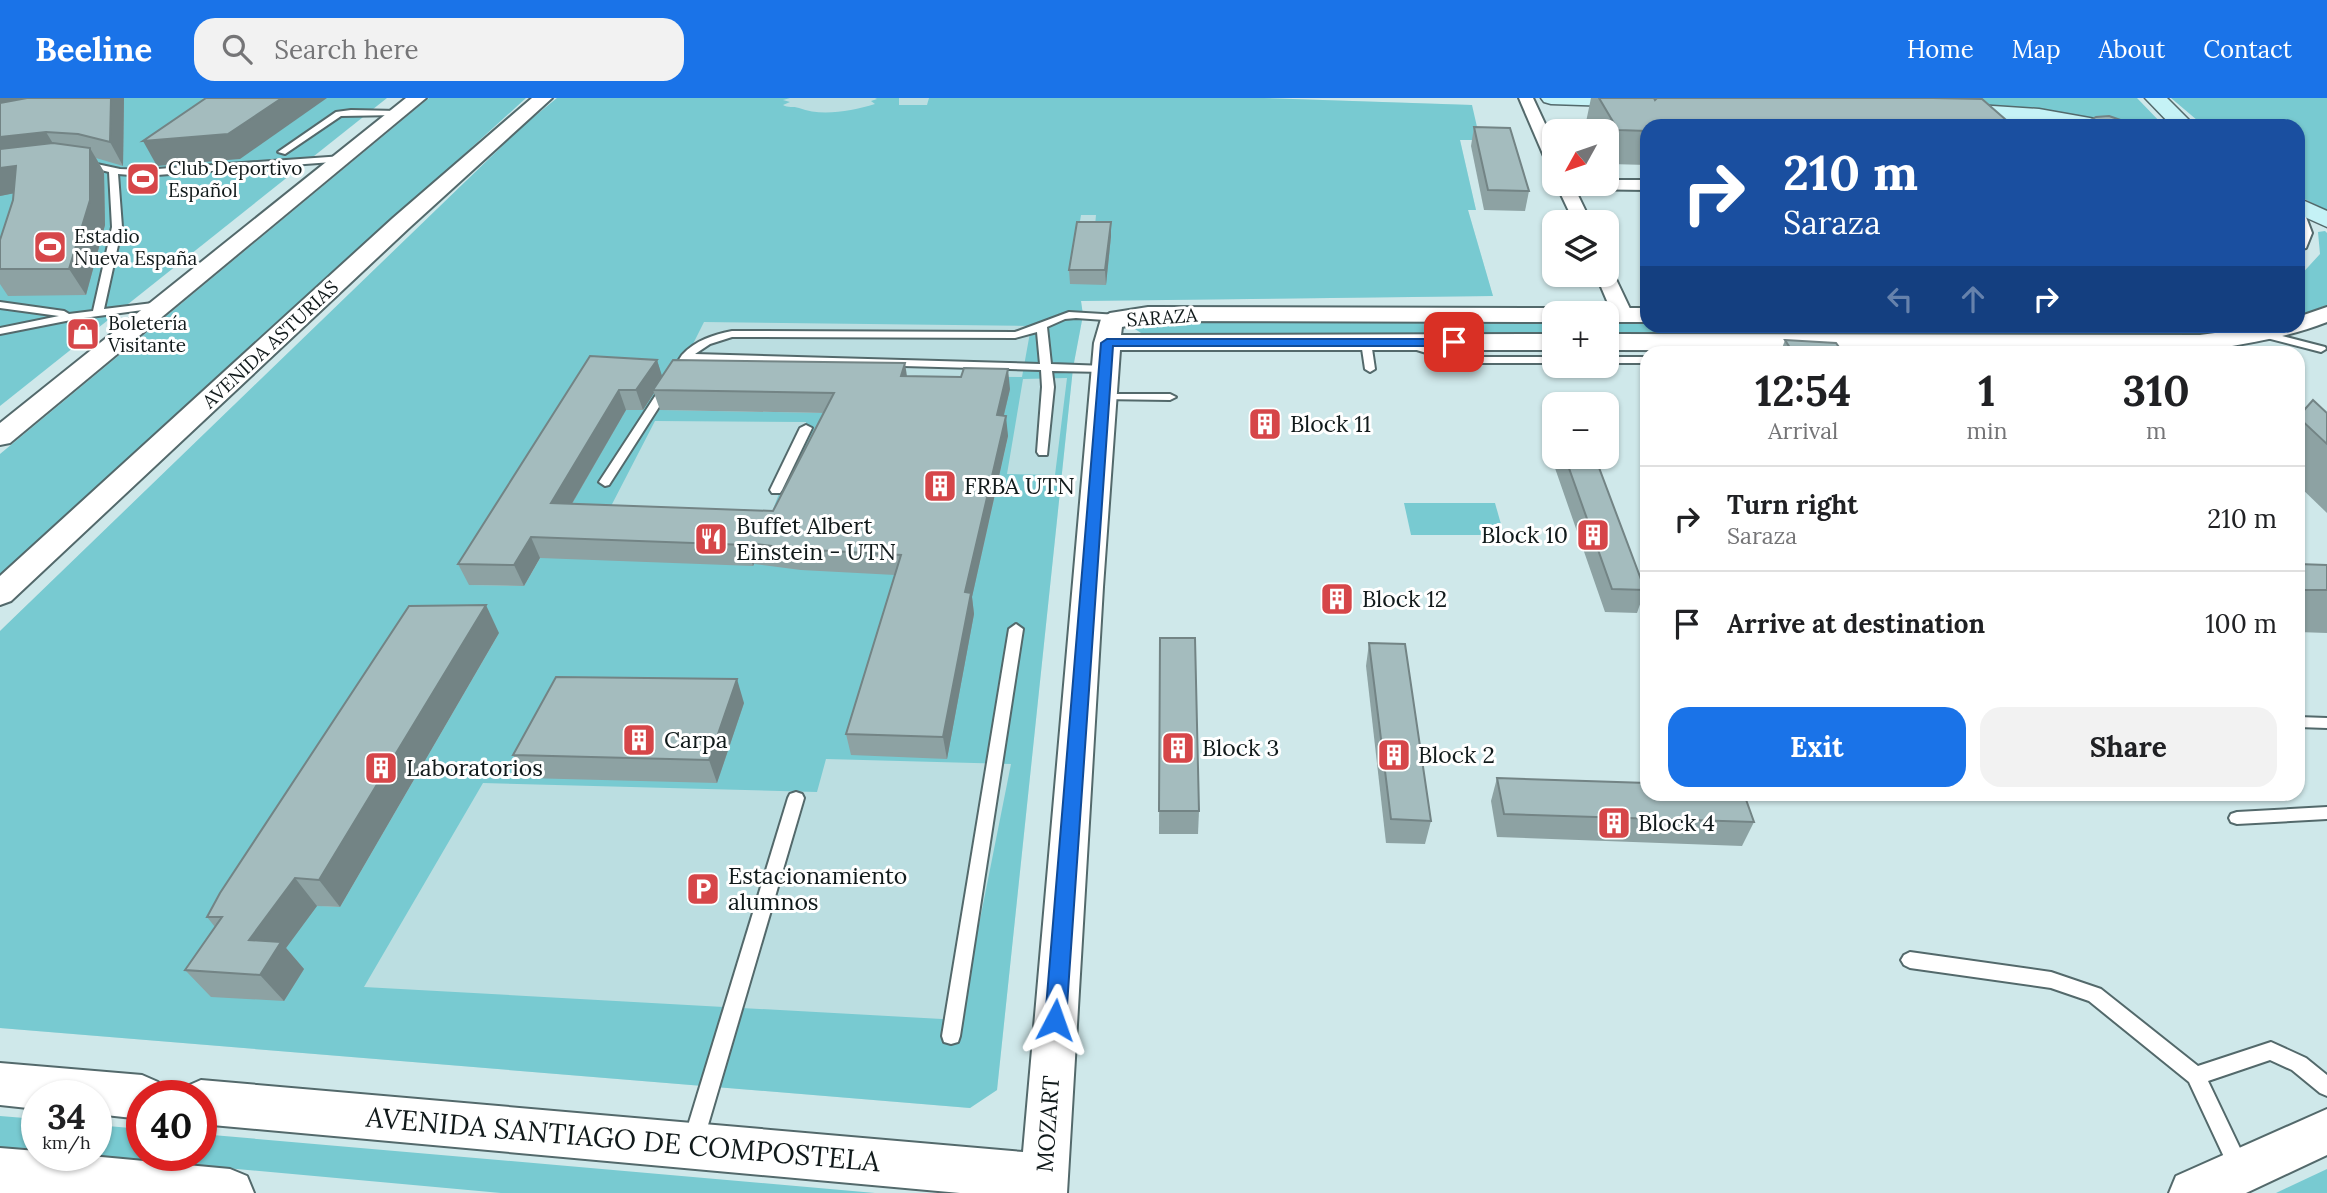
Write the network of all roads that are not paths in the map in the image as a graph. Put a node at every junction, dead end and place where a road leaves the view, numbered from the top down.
1 (417, 98) edge
2 (543, 98) edge
3 (1526, 98) edge
4 (1551, 98) edge
5 (2155, 98) edge
6 (1666, 101) edge
7 (1932, 109) edge
8 (1975, 110) junction
9 (398, 113) junction
10 (1985, 119) edge
11 (2062, 119) edge
12 (2176, 119) edge
13 (1542, 134) edge
14 (282, 152) dead end
15 (343, 159) junction
16 (71, 162) edge
17 (113, 170) junction
18 (1640, 185) edge
19 (1619, 186) edge
20 (1619, 194) edge
21 (1640, 196) edge
22 (2305, 209) edge
23 (2327, 220) edge
24 (1611, 287) edge
25 (1, 300) edge
26 (161, 304) junction
27 (98, 313) junction
28 (2327, 314) edge
29 (1542, 315) edge
30 (1625, 315) edge
31 (76, 316) junction
32 (2305, 322) edge
33 (1042, 328) junction
34 (0, 331) edge
35 (2267, 333) edge
36 (2263, 334) junction
37 (1873, 341) junction
38 (1366, 342) junction
39 (1404, 342) junction
40 (1542, 342) edge
41 (1619, 343) edge
42 (1666, 346) edge
43 (1747, 346) edge
44 (1882, 346) edge
45 (2009, 346) edge
46 (2118, 346) edge
47 (2320, 349) dead end
48 (685, 357) junction
49 (1109, 357) junction
50 (1542, 360) edge
51 (1619, 360) edge
52 (1640, 360) edge
53 (1046, 368) junction
54 (1370, 369) dead end
55 (1170, 397) dead end
56 (806, 428) dead end
57 (0, 437) edge
58 (1044, 452) dead end
59 (605, 482) dead end
60 (776, 490) dead end
61 (0, 594) edge
62 (1016, 629) dead end
63 (2305, 722) edge
64 (2327, 723) edge
65 (796, 798) dead end
66 (2327, 813) edge
67 (2237, 818) dead end
68 (1910, 960) dead end
69 (951, 1036) dead end
70 (2196, 1076) junction
71 (0, 1084) edge
72 (2327, 1087) edge
73 (126, 1096) edge
74 (217, 1103) edge
75 (2327, 1131) edge
76 (692, 1146) junction
77 (0, 1171) edge
78 (2241, 1171) junction
79 (1044, 1185) edge
80 (230, 1193) edge
81 (2193, 1193) edge

1 - 9 street
2 - 61 street, AVENIDA ASTURIAS
3 - 13 street
4 - 6 main road
5 - 12 main road
7 - 8 main road
8 - 10 street
8 - 11 main road
9 - 14 lane
9 - 15 street
15 - 17 lane
15 - 26 street
16 - 17 lane
17 - 27 lane
18 - 19 street
20 - 21 street
22 - 23 main road
24 - 30 street
25 - 31 lane
26 - 27 lane
26 - 57 street
27 - 31 lane
28 - 32 street
29 - 49 street, SARAZA
31 - 34 lane
33 - 48 lane
33 - 49 lane
33 - 53 lane
35 - 36 street
36 - 46 street
36 - 47 lane
37 - 43 street
37 - 44 lane
37 - 45 street
38 - 39 street, SARAZA
38 - 49 street, SARAZA
38 - 54 lane
39 - 40 street, SARAZA
39 - 50 lane
41 - 42 street
48 - 53 lane
48 - 59 lane
49 - 53 lane
49 - 55 lane
49 - 79 street, MOZART
51 - 52 lane
53 - 58 lane
56 - 60 lane
62 - 69 lane
63 - 64 lane
65 - 76 lane
66 - 67 lane
68 - 70 lane
70 - 72 lane
70 - 78 lane
71 - 73 street
74 - 76 street, AVENIDA SANTIAGO DE COMPOSTELA
75 - 78 street
76 - 79 street, AVENIDA SANTIAGO DE COMPOSTELA
77 - 80 street
78 - 81 street

